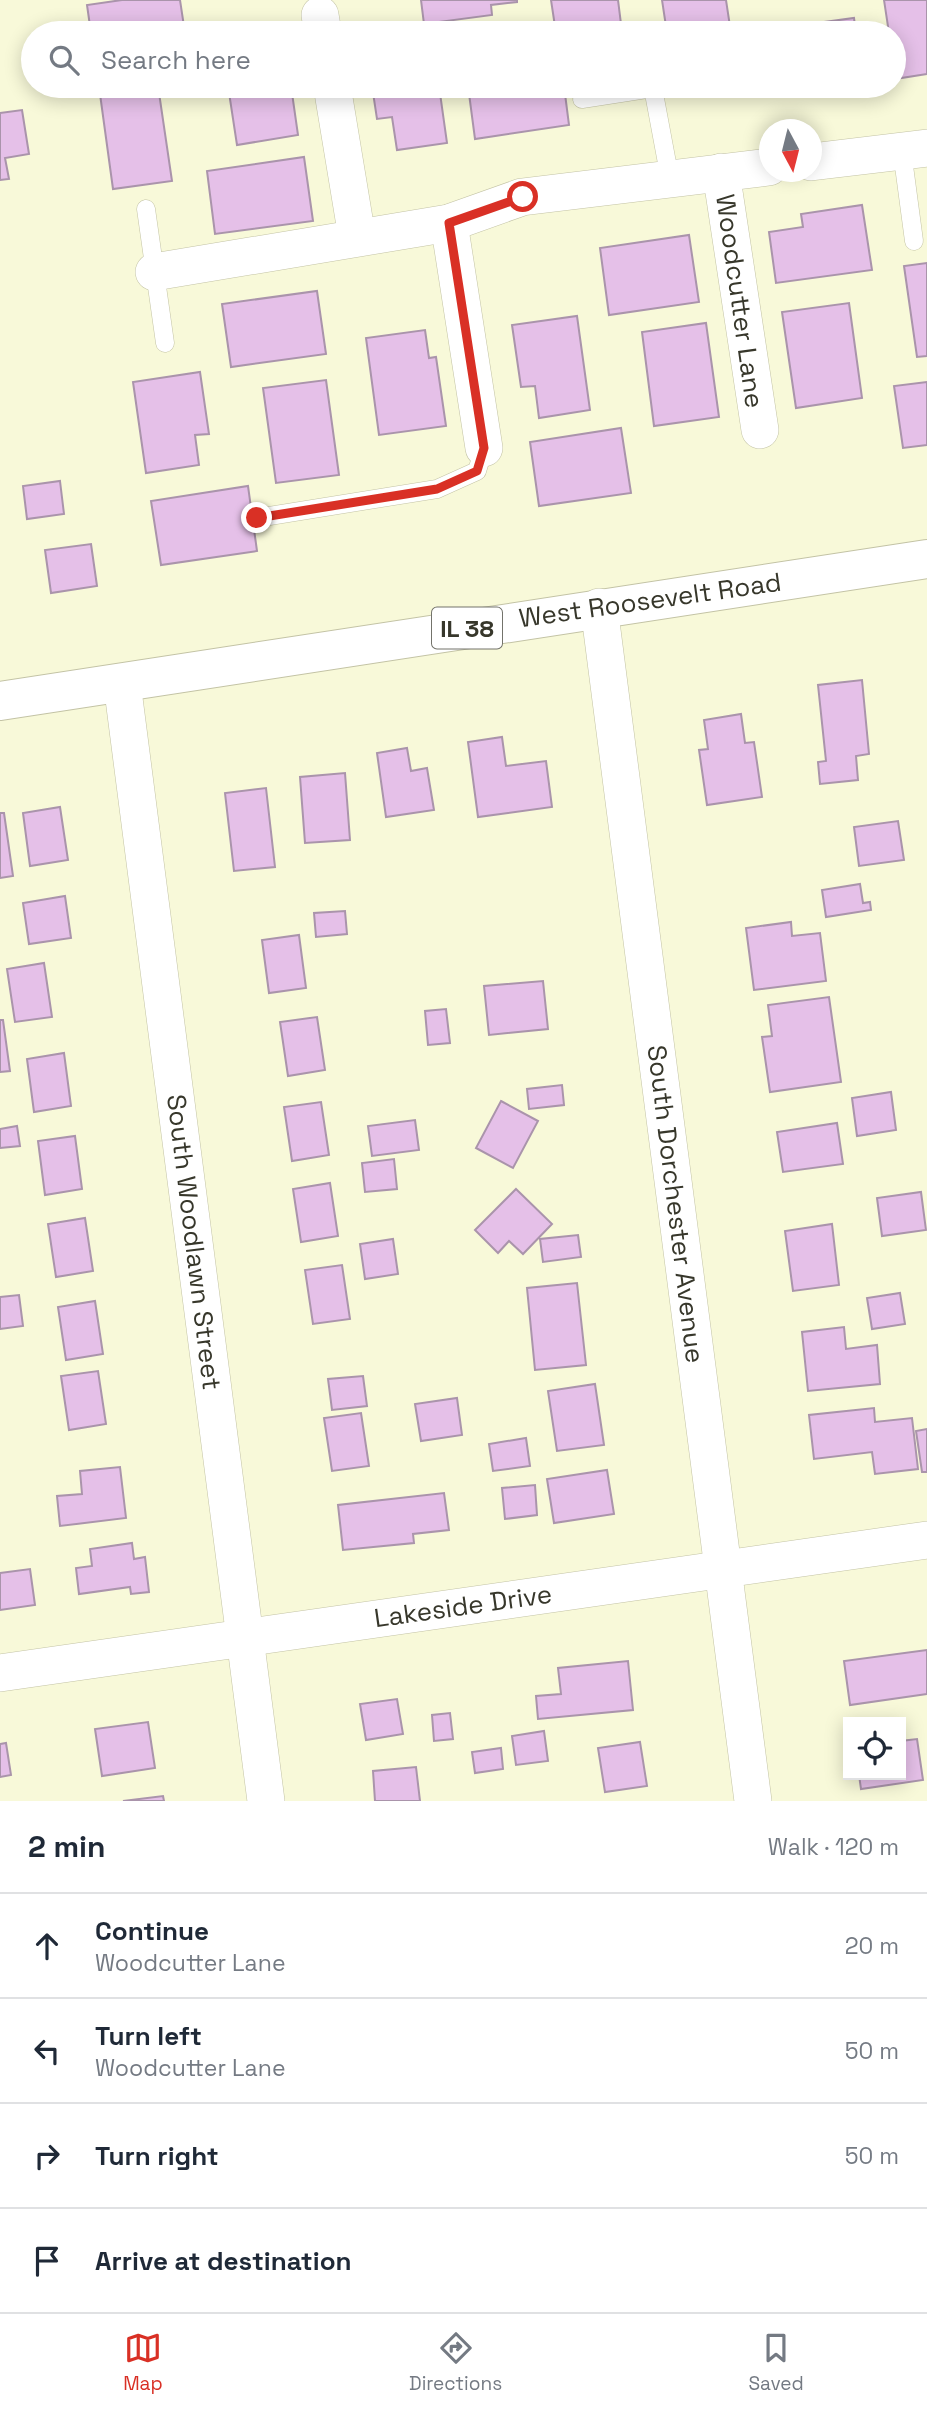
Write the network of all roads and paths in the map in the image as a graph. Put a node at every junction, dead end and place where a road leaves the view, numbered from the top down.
1 (334, 98) edge
2 (589, 98) edge
3 (662, 98) edge
4 (582, 99) dead end
5 (914, 149) edge
6 (822, 161) edge
7 (759, 168) edge
8 (721, 172) junction
9 (670, 179) junction
10 (146, 209) dead end
11 (449, 223) junction
12 (357, 237) junction
13 (914, 241) dead end
14 (155, 272) junction
15 (165, 343) dead end
16 (760, 430) dead end
17 (484, 448) joint
18 (257, 518) dead end
19 (927, 559) edge
20 (599, 607) junction
21 (122, 683) junction
22 (0, 701) edge
23 (927, 1540) edge
24 (723, 1569) junction
25 (245, 1637) junction
26 (0, 1673) edge
27 (266, 1801) edge
28 (752, 1801) edge

1 - 12 street
2 - 4 lane
3 - 9 lane
5 - 6 street
5 - 13 lane
7 - 8 street, Woodcutter Lane
8 - 9 street, Woodcutter Lane
8 - 16 street, Woodcutter Lane
9 - 11 street, Woodcutter Lane
10 - 14 lane
11 - 12 street, Woodcutter Lane
11 - 17 street
12 - 14 street, Woodcutter Lane
14 - 15 lane
17 - 18 lane
19 - 20 main road, West Roosevelt Road / IL 38
20 - 21 main road, West Roosevelt Road / IL 38
20 - 24 street, South Dorchester Avenue
21 - 22 main road, West Roosevelt Road / IL 38
21 - 25 street, South Woodlawn Street
23 - 24 street, Lakeside Drive
24 - 25 street, Lakeside Drive
24 - 28 street, South Dorchester Avenue
25 - 26 street, Lakeside Drive
25 - 27 street, South Woodlawn Street

